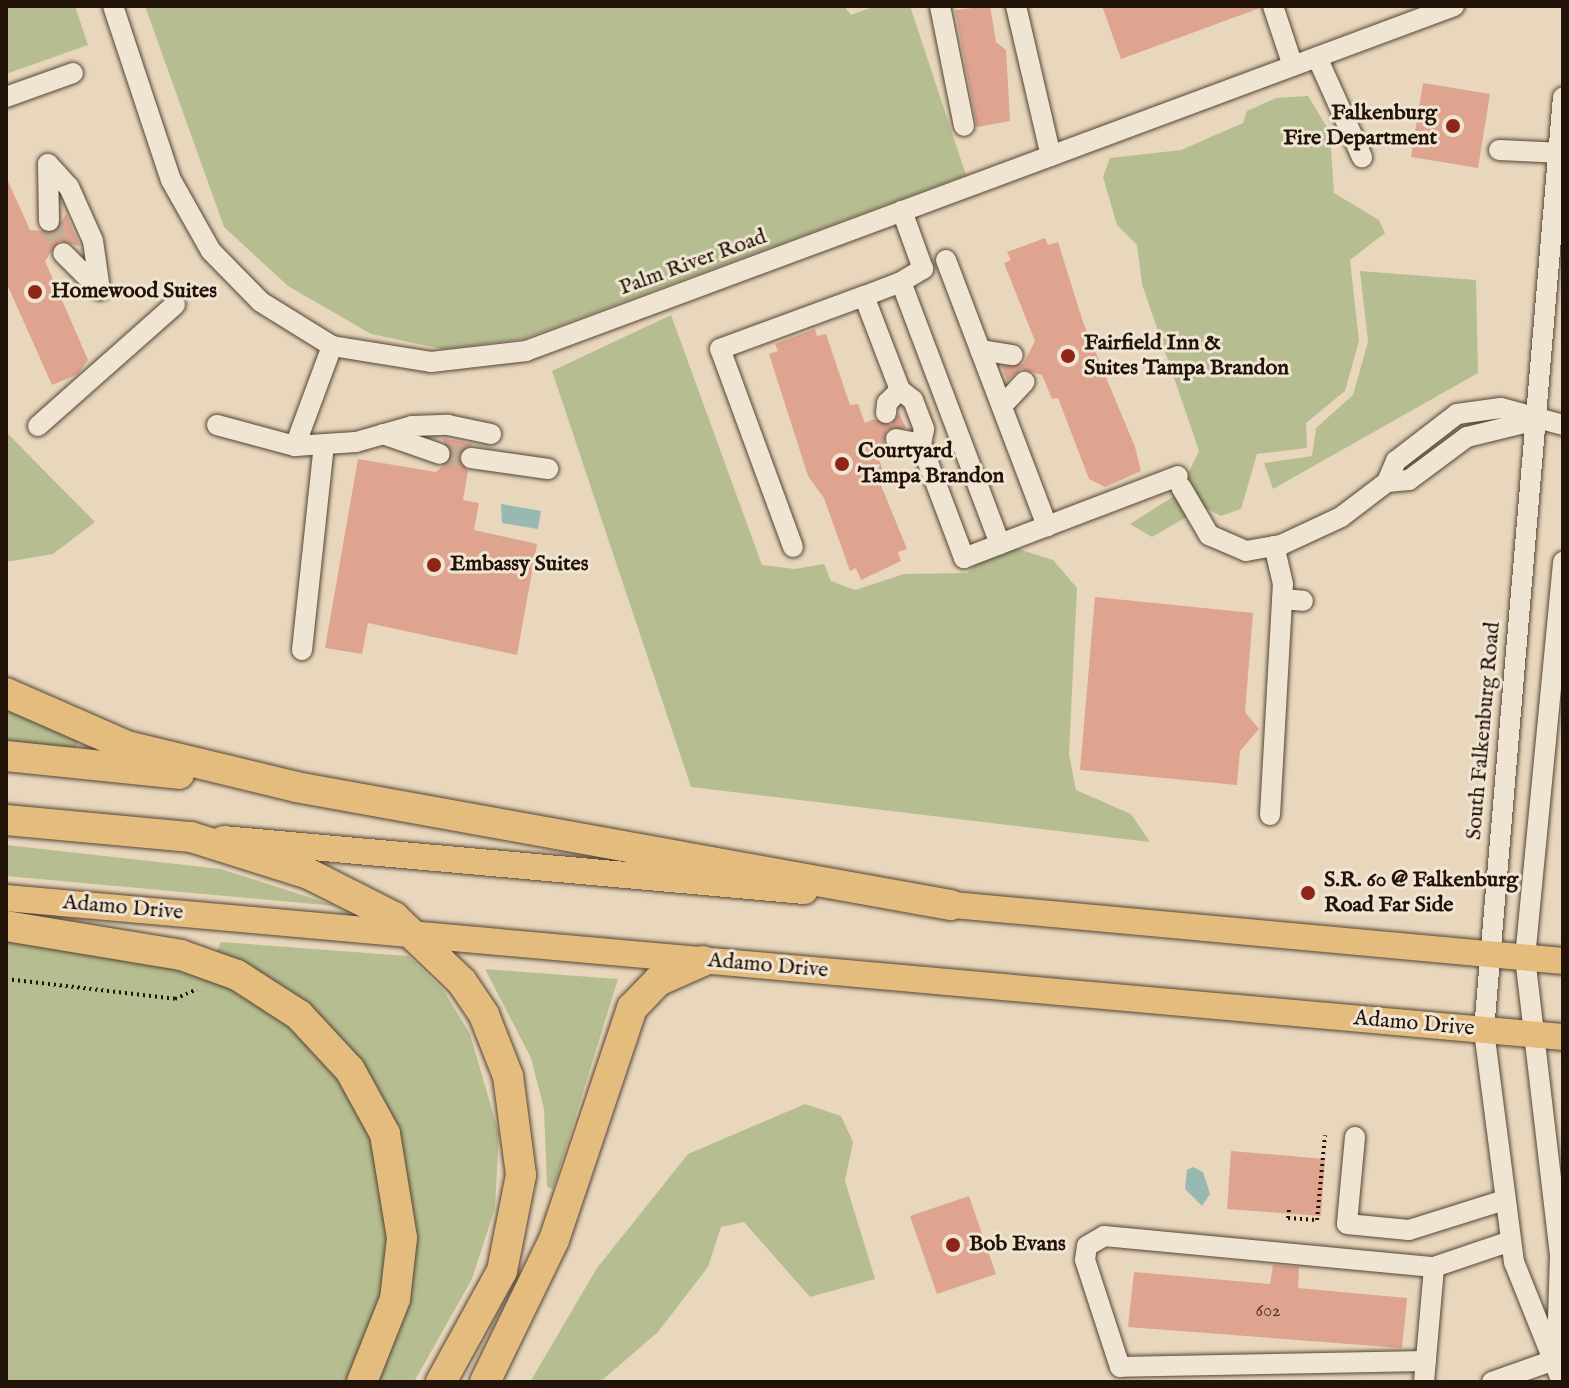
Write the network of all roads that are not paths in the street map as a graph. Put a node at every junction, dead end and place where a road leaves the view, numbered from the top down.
1 (113, 6) edge
2 (940, 6) edge
3 (1016, 6) edge
4 (1273, 6) edge
5 (1454, 6) edge
6 (1317, 57) junction
7 (1293, 66) junction
8 (73, 73) dead end
9 (6, 97) edge
10 (1563, 97) edge
11 (964, 126) dead end
12 (1499, 150) dead end
13 (1560, 153) edge
14 (1051, 156) junction
15 (1362, 157) dead end
16 (902, 211) junction
17 (49, 221) tunnel mouth
18 (63, 253) tunnel mouth
19 (946, 260) dead end
20 (901, 282) junction
21 (864, 296) junction
22 (175, 305) dead end
23 (332, 346) junction
24 (980, 350) junction
25 (1013, 355) dead end
26 (1024, 382) dead end
27 (900, 390) junction
28 (1002, 406) junction
29 (886, 413) dead end
30 (1536, 420) junction
31 (217, 425) dead end
32 (1563, 425) edge
33 (38, 426) dead end
34 (383, 434) junction
35 (491, 434) dead end
36 (896, 439) dead end
37 (324, 444) junction
38 (921, 444) junction
39 (295, 446) junction
40 (440, 454) tunnel mouth
41 (471, 458) tunnel mouth
42 (548, 469) dead end
43 (1047, 526) junction
44 (1000, 544) junction
45 (1274, 546) junction
46 (793, 547) dead end
47 (1563, 562) edge
48 (1562, 591) edge
49 (1282, 599) junction
50 (1303, 601) dead end
51 (302, 650) dead end
52 (1563, 689) edge
53 (6, 693) edge
54 (1548, 714) junction
55 (6, 756) edge
56 (296, 787) junction
57 (1270, 815) dead end
58 (6, 820) edge
59 (191, 837) junction
60 (6, 898) edge
61 (950, 905) junction
62 (6, 926) edge
63 (418, 934) junction
64 (1488, 954) junction
65 (1525, 958) junction
66 (703, 961) junction
67 (1563, 961) edge
68 (1484, 1030) junction
69 (1531, 1034) junction
70 (1563, 1037) edge
71 (1355, 1137) dead end
72 (1505, 1200) junction
73 (1560, 1238) edge
74 (1511, 1241) junction
75 (1434, 1267) junction
76 (1557, 1359) junction
77 (1425, 1372) edge
78 (362, 1382) edge
79 (441, 1382) edge
80 (485, 1382) edge
81 (1492, 1382) edge
82 (1562, 1382) edge

1 - 23 street, Palm River Road
2 - 11 street
3 - 14 street
4 - 7 street
5 - 6 street, Palm River Road
6 - 7 street, Palm River Road
6 - 15 street
7 - 14 street, Palm River Road
8 - 9 street
10 - 13 street, South Falkenburg Road
12 - 13 street
13 - 30 street, South Falkenburg Road
14 - 16 street, Palm River Road
16 - 20 street
16 - 23 street, Palm River Road
17 - 18 street
19 - 24 street
20 - 21 street
20 - 44 street
21 - 27 street
21 - 46 street
22 - 33 street
23 - 39 street
24 - 25 street
24 - 28 street
26 - 28 street
27 - 29 street
27 - 38 street
28 - 43 street
30 - 32 street
30 - 45 street
30 - 64 street, South Falkenburg Road
31 - 39 street
34 - 35 street
34 - 37 street
34 - 40 street
36 - 38 street
37 - 39 street
37 - 51 street
38 - 44 street
41 - 42 street
43 - 44 street
43 - 45 street
45 - 49 street
47 - 48 street, South Falkenburg Road
48 - 54 street, South Falkenburg Road
49 - 50 street
49 - 57 street
52 - 54 street
53 - 56 highway
54 - 65 street, South Falkenburg Road
55 - 56 highway
56 - 61 highway
58 - 59 highway
59 - 61 main road
59 - 63 highway
60 - 63 main road, Adamo Drive
61 - 64 main road
62 - 78 highway
63 - 66 main road, Adamo Drive
63 - 79 highway
64 - 65 main road
64 - 68 street, South Falkenburg Road
65 - 67 main road
65 - 69 street, South Falkenburg Road
66 - 68 main road, Adamo Drive
66 - 80 highway
68 - 69 main road, Adamo Drive
68 - 72 street, South Falkenburg Road
69 - 70 main road, Adamo Drive
69 - 73 street, South Falkenburg Road
71 - 72 street
72 - 74 street, South Falkenburg Road
73 - 76 street, South Falkenburg Road
74 - 75 street
74 - 76 street, South Falkenburg Road
75 - 77 street
75 - 77 street
76 - 81 street
76 - 82 street, South Falkenburg Road

